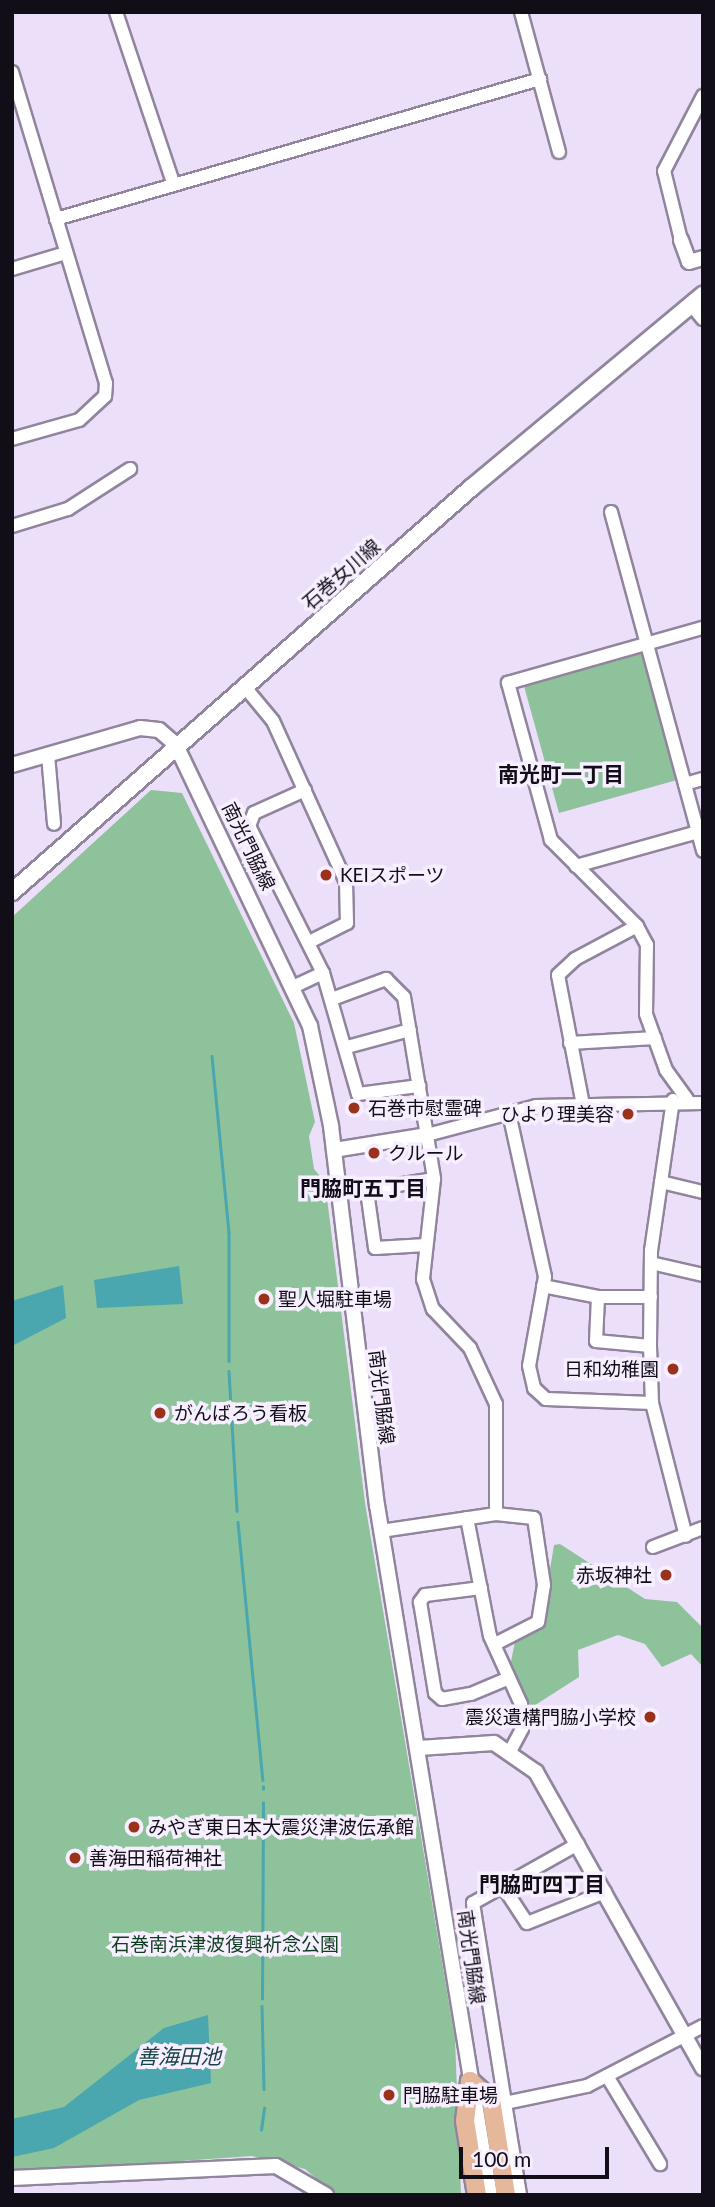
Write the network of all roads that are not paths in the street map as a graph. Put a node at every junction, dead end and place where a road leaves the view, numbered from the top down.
1 (116, 12) edge
2 (522, 12) edge
3 (12, 72) edge
4 (540, 79) junction
5 (703, 96) edge
6 (559, 152) dead end
7 (174, 185) junction
8 (56, 219) junction
9 (681, 240) joint
10 (66, 253) junction
11 (703, 258) edge
12 (12, 269) edge
13 (699, 306) edge
14 (12, 439) edge
15 (130, 469) dead end
16 (611, 512) dead end
17 (12, 526) edge
18 (703, 628) edge
19 (646, 643) junction
20 (244, 686) junction
21 (176, 745) junction
22 (48, 755) junction
23 (12, 765) edge
24 (703, 779) edge
25 (685, 784) junction
26 (304, 790) junction
27 (54, 824) dead end
28 (698, 832) junction
29 (703, 851) edge
30 (576, 866) junction
31 (12, 892) edge
32 (637, 926) junction
33 (309, 942) junction
34 (323, 973) junction
35 (295, 986) junction
36 (332, 999) junction
37 (410, 1030) junction
38 (655, 1038) junction
39 (569, 1043) junction
40 (347, 1047) junction
41 (419, 1086) junction
42 (673, 1100) junction
43 (687, 1100) junction
44 (703, 1103) edge
45 (583, 1105) junction
46 (509, 1113) junction
47 (427, 1135) junction
48 (334, 1150) junction
49 (434, 1179) junction
50 (661, 1182) junction
51 (703, 1192) edge
52 (426, 1245) junction
53 (651, 1263) junction
54 (703, 1275) edge
55 (543, 1286) junction
56 (598, 1297) junction
57 (651, 1297) junction
58 (650, 1346) junction
59 (652, 1403) junction
60 (496, 1514) junction
61 (467, 1518) junction
62 (703, 1528) edge
63 (382, 1531) junction
64 (686, 1536) junction
65 (653, 1547) dead end
66 (481, 1588) junction
67 (495, 1644) junction
68 (509, 1678) junction
69 (419, 1748) junction
70 (511, 1750) junction
71 (578, 1844) junction
72 (502, 1885) junction
73 (605, 1892) junction
74 (703, 2026) edge
75 (686, 2035) junction
76 (703, 2068) edge
77 (607, 2076) junction
78 (470, 2081) junction
79 (505, 2103) junction
80 (660, 2164) dead end
81 (12, 2178) edge
82 (326, 2195) edge
83 (477, 2195) edge
84 (490, 2195) edge
85 (506, 2195) edge
86 (520, 2195) edge

1 - 7 street
2 - 4 street
3 - 8 street
4 - 6 street
4 - 7 street
5 - 9 street
7 - 8 street
8 - 10 street
9 - 11 street
10 - 12 street
10 - 14 street
13 - 20 main road, 石巻女川線
15 - 17 street
16 - 19 street
18 - 19 street
19 - 25 street
19 - 30 street
20 - 21 main road, 石巻女川線
20 - 26 street
21 - 22 street
21 - 31 main road, 石巻女川線
21 - 35 street, 南光門脇線
22 - 23 street
22 - 27 street
24 - 25 street
25 - 28 street
26 - 33 street
26 - 33 street
28 - 29 street
28 - 30 street
30 - 32 street
32 - 38 street
32 - 39 street
33 - 34 street
34 - 35 street
34 - 36 street
35 - 48 street, 南光門脇線
36 - 37 street
36 - 40 street
37 - 40 street
37 - 41 street
38 - 39 street
38 - 43 street
39 - 45 street
40 - 41 street
41 - 47 street
42 - 43 street
42 - 45 street
42 - 50 street
43 - 44 street
45 - 46 street
46 - 47 street
46 - 55 street
47 - 48 street
47 - 49 street
48 - 63 street, 南光門脇線
49 - 52 street
49 - 52 street
50 - 51 street
50 - 53 street
52 - 60 street
53 - 54 street
53 - 57 street
55 - 56 street
55 - 59 street
56 - 57 street
56 - 58 street
57 - 58 street
58 - 59 street
59 - 64 street
60 - 61 street
60 - 67 street
61 - 63 street
61 - 66 street
62 - 64 street
63 - 69 street, 南光門脇線
64 - 65 street
66 - 67 street
66 - 68 street
67 - 68 street
68 - 70 street
69 - 70 street
69 - 78 street, 南光門脇線
70 - 71 street
71 - 72 street
71 - 73 street
72 - 73 street
72 - 79 street
73 - 75 street
74 - 75 street
75 - 76 street
75 - 77 street
77 - 79 street
77 - 80 street
78 - 83 main road
78 - 84 street, 南光門脇線
78 - 85 main road
79 - 86 street
81 - 82 street

